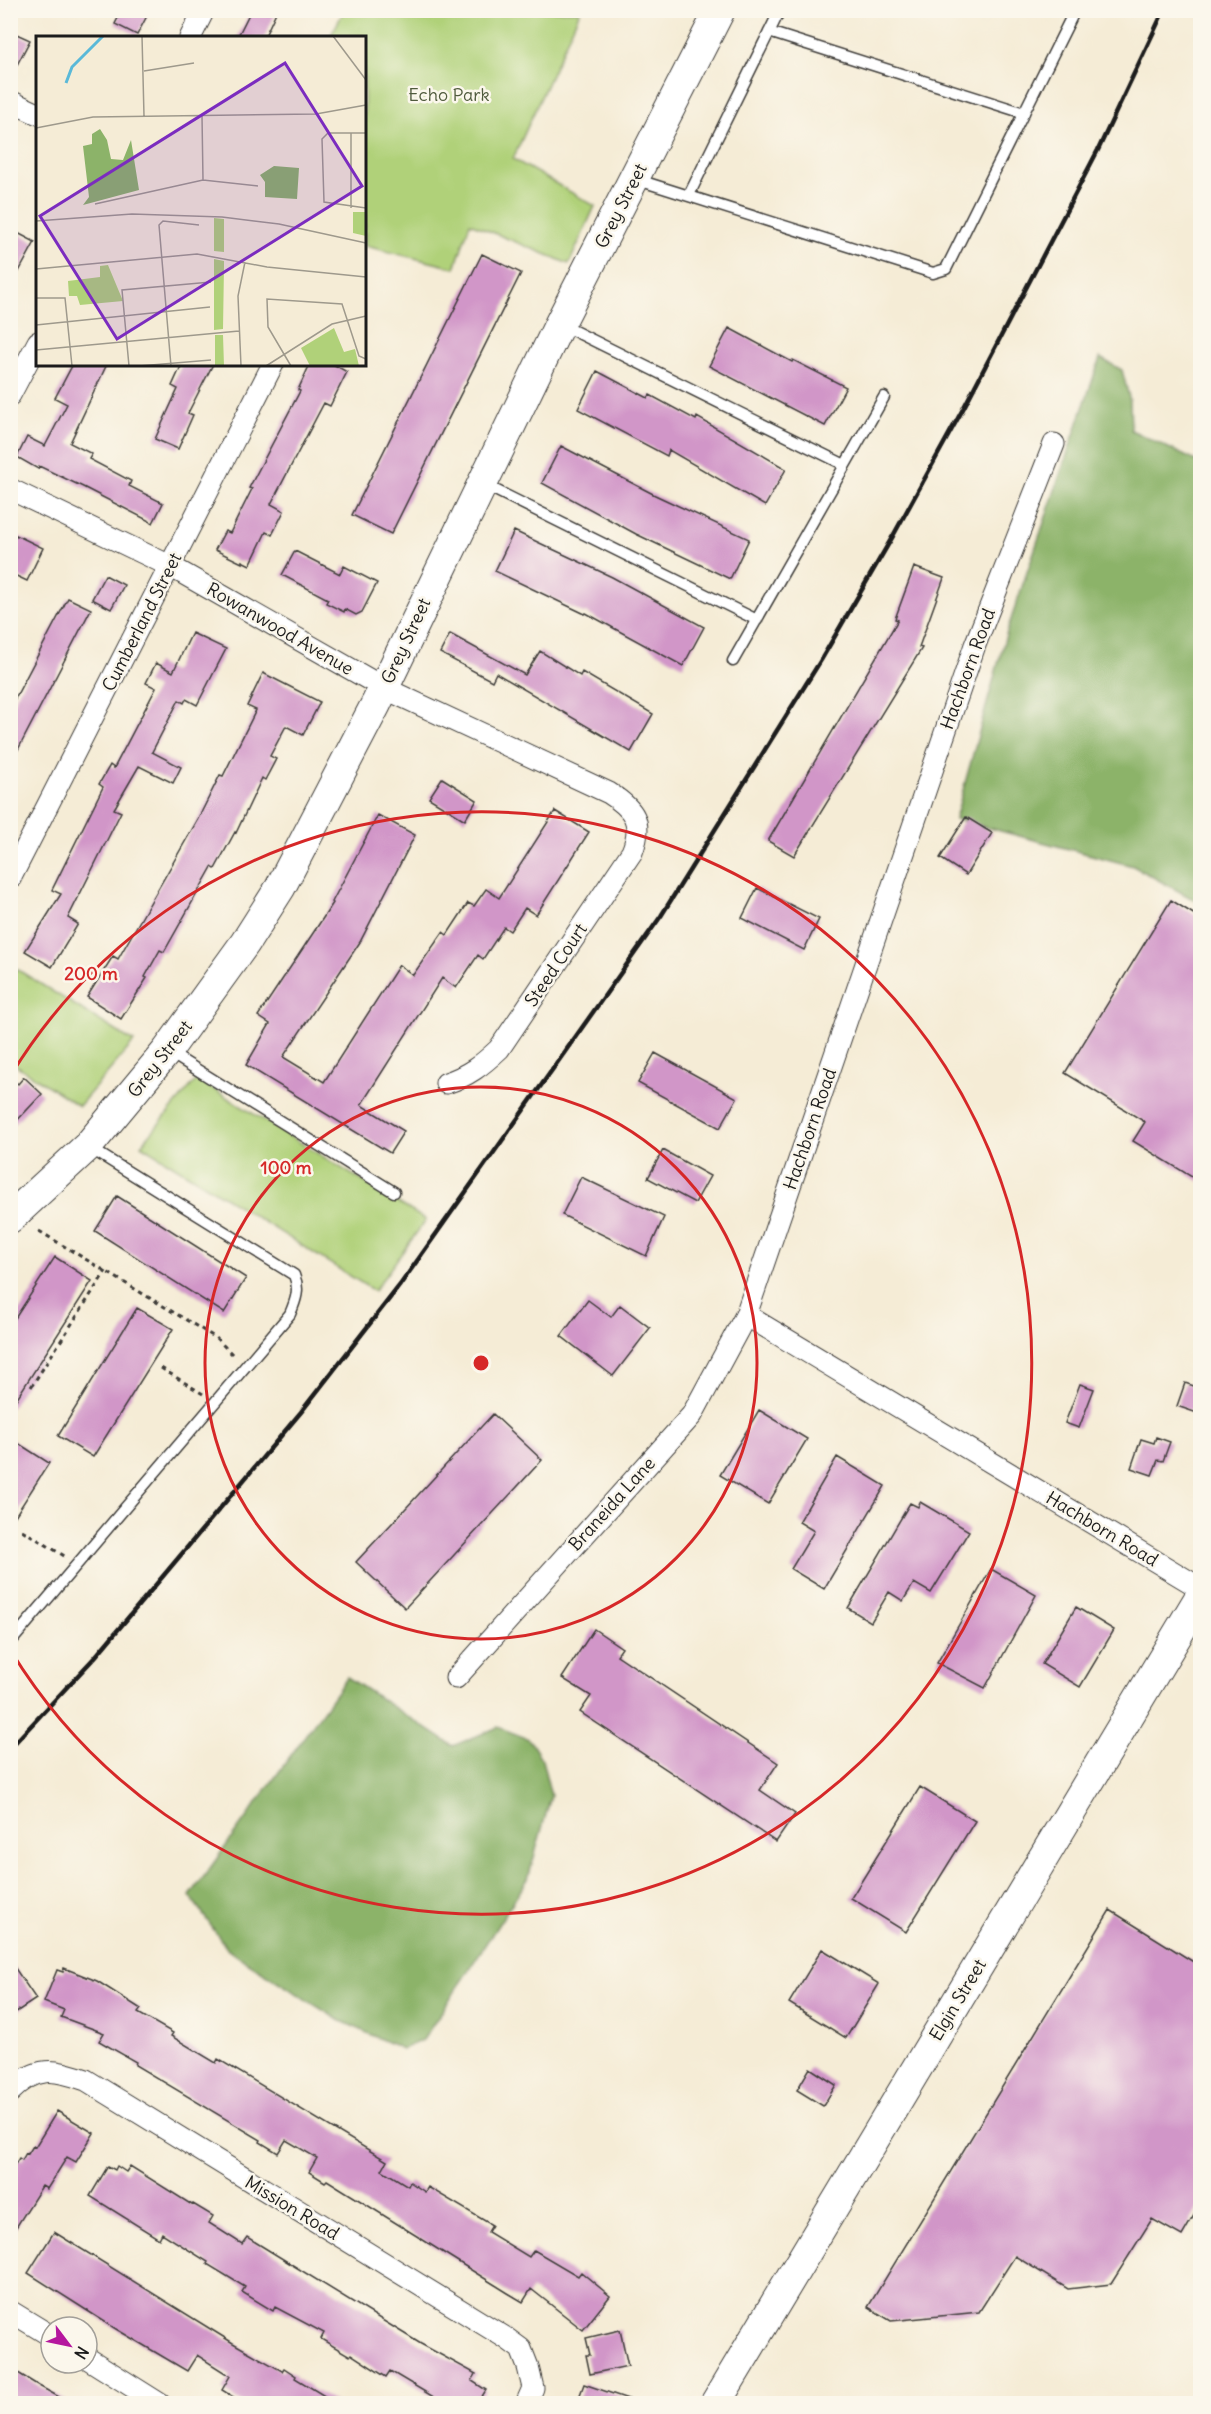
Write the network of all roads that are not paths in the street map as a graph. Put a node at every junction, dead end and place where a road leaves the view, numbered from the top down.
1 (204, 10) edge
2 (720, 10) edge
3 (780, 10) edge
4 (1075, 10) edge
5 (769, 32) junction
6 (191, 36) edge
7 (10, 101) edge
8 (36, 113) edge
9 (1024, 113) junction
10 (635, 179) junction
11 (689, 195) junction
12 (560, 323) junction
13 (36, 346) edge
14 (272, 366) edge
15 (10, 395) edge
16 (884, 397) dead end
17 (1054, 444) dead end
18 (845, 465) junction
19 (481, 483) junction
20 (10, 489) edge
21 (170, 566) junction
22 (757, 620) junction
23 (734, 661) dead end
24 (384, 688) junction
25 (636, 824) joint
26 (10, 879) edge
27 (167, 1051) junction
28 (446, 1083) dead end
29 (88, 1146) junction
30 (394, 1192) dead end
31 (10, 1218) edge
32 (746, 1315) junction
33 (1200, 1588) edge
34 (1200, 1597) edge
35 (10, 1643) edge
36 (456, 1678) dead end
37 (10, 2092) edge
38 (10, 2311) edge
39 (39, 2329) edge
40 (99, 2365) edge
41 (160, 2403) edge
42 (526, 2403) edge
43 (715, 2403) edge

1 - 6 street
2 - 10 street, Grey Street
3 - 5 lane
4 - 9 lane
5 - 9 lane
5 - 11 lane
7 - 8 street
9 - 11 lane
10 - 11 lane
10 - 12 street, Grey Street
12 - 18 lane
12 - 19 street, Grey Street
13 - 15 street
14 - 21 street, Cumberland Street
16 - 18 lane
17 - 32 street, Hachborn Road
18 - 22 lane
19 - 22 lane
19 - 24 street, Grey Street
20 - 21 street, Rowanwood Avenue
21 - 24 street, Rowanwood Avenue
21 - 26 street, Cumberland Street
22 - 23 lane
24 - 25 street, Rowanwood Avenue
24 - 27 street, Grey Street
25 - 28 street, Steed Court
27 - 29 street, Grey Street
27 - 30 lane
29 - 31 street, Grey Street
29 - 35 lane
32 - 33 street, Hachborn Road
32 - 36 street, Braneida Lane
34 - 43 street, Elgin Street
37 - 42 street, Mission Road
38 - 39 street
40 - 41 street

